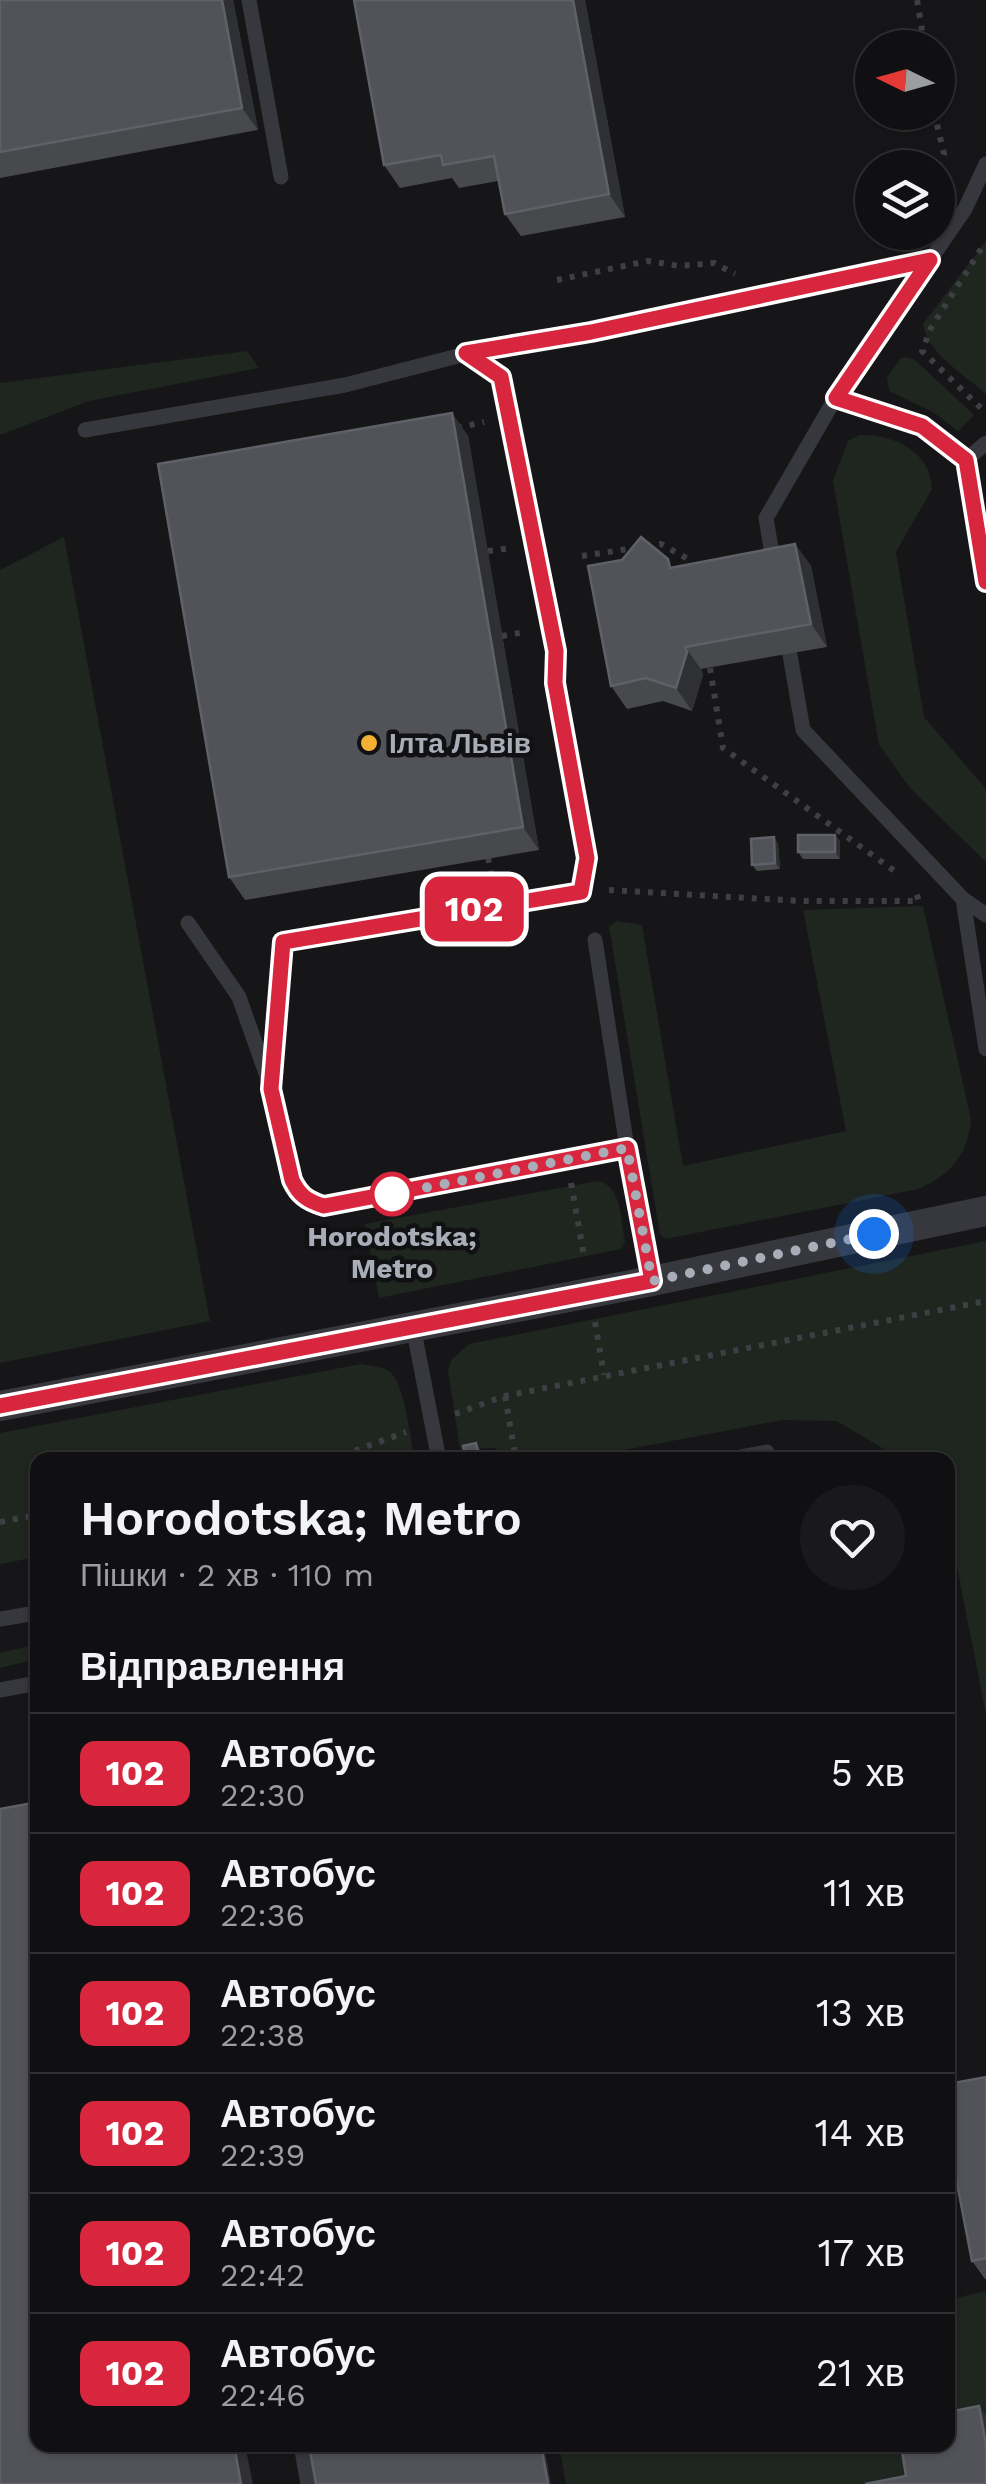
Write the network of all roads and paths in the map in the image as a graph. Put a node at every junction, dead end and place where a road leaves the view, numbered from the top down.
1 (249, 0) edge
2 (917, 0) edge
3 (923, 30) edge
4 (986, 164) edge
5 (281, 177) dead end
6 (981, 249) dead end
7 (930, 260) junction
8 (557, 280) dead end
9 (747, 281) dead end
10 (466, 353) junction
11 (836, 398) junction
12 (986, 412) edge
13 (497, 420) dead end
14 (85, 430) dead end
15 (446, 430) edge
16 (986, 443) edge
17 (966, 460) junction
18 (518, 547) dead end
19 (488, 551) dead end
20 (582, 556) dead end
21 (775, 574) edge
22 (694, 575) edge
23 (986, 582) edge
24 (532, 631) dead end
25 (502, 636) dead end
26 (790, 655) edge
27 (710, 668) edge
28 (488, 858) edge
29 (898, 873) dead end
30 (912, 883) dead end
31 (495, 889) dead end
32 (581, 892) junction
33 (963, 899) junction
34 (986, 915) edge
35 (188, 922) dead end
36 (595, 940) dead end
37 (986, 1048) edge
38 (271, 1089) junction
39 (627, 1148) junction
40 (568, 1160) junction
41 (986, 1211) edge
42 (584, 1256) dead end
43 (652, 1281) junction
44 (986, 1301) edge
45 (594, 1319) dead end
46 (413, 1326) junction
47 (604, 1375) junction
48 (505, 1396) junction
49 (0, 1406) edge
50 (455, 1414) dead end
51 (409, 1431) dead end
52 (351, 1452) edge
53 (437, 1452) edge
54 (515, 1452) edge
55 (30, 1516) edge
56 (0, 1522) edge
57 (30, 1614) dead end
58 (0, 1620) edge
59 (30, 1684) edge
60 (0, 1690) edge
61 (302, 2452) edge
62 (308, 2484) edge

1 - 5 lane
2 - 3 path
4 - 7 lane
6 - 12 path
7 - 10 lane
7 - 11 lane
8 - 9 path
10 - 14 lane
10 - 32 lane
11 - 17 lane
11 - 21 lane
13 - 15 path
16 - 17 lane
17 - 23 lane
18 - 19 path
20 - 22 path
24 - 25 path
26 - 33 lane
27 - 29 path
28 - 31 path
30 - 32 path
32 - 38 lane
33 - 34 lane
33 - 37 lane
35 - 38 lane
36 - 39 lane
38 - 40 lane
39 - 40 lane
39 - 43 lane
40 - 42 path
41 - 43 street
43 - 46 street
44 - 47 path
45 - 47 path
46 - 49 street
46 - 53 lane
47 - 48 path
48 - 50 path
48 - 54 path
51 - 52 path
55 - 56 path
57 - 58 lane
59 - 60 lane
61 - 62 lane

